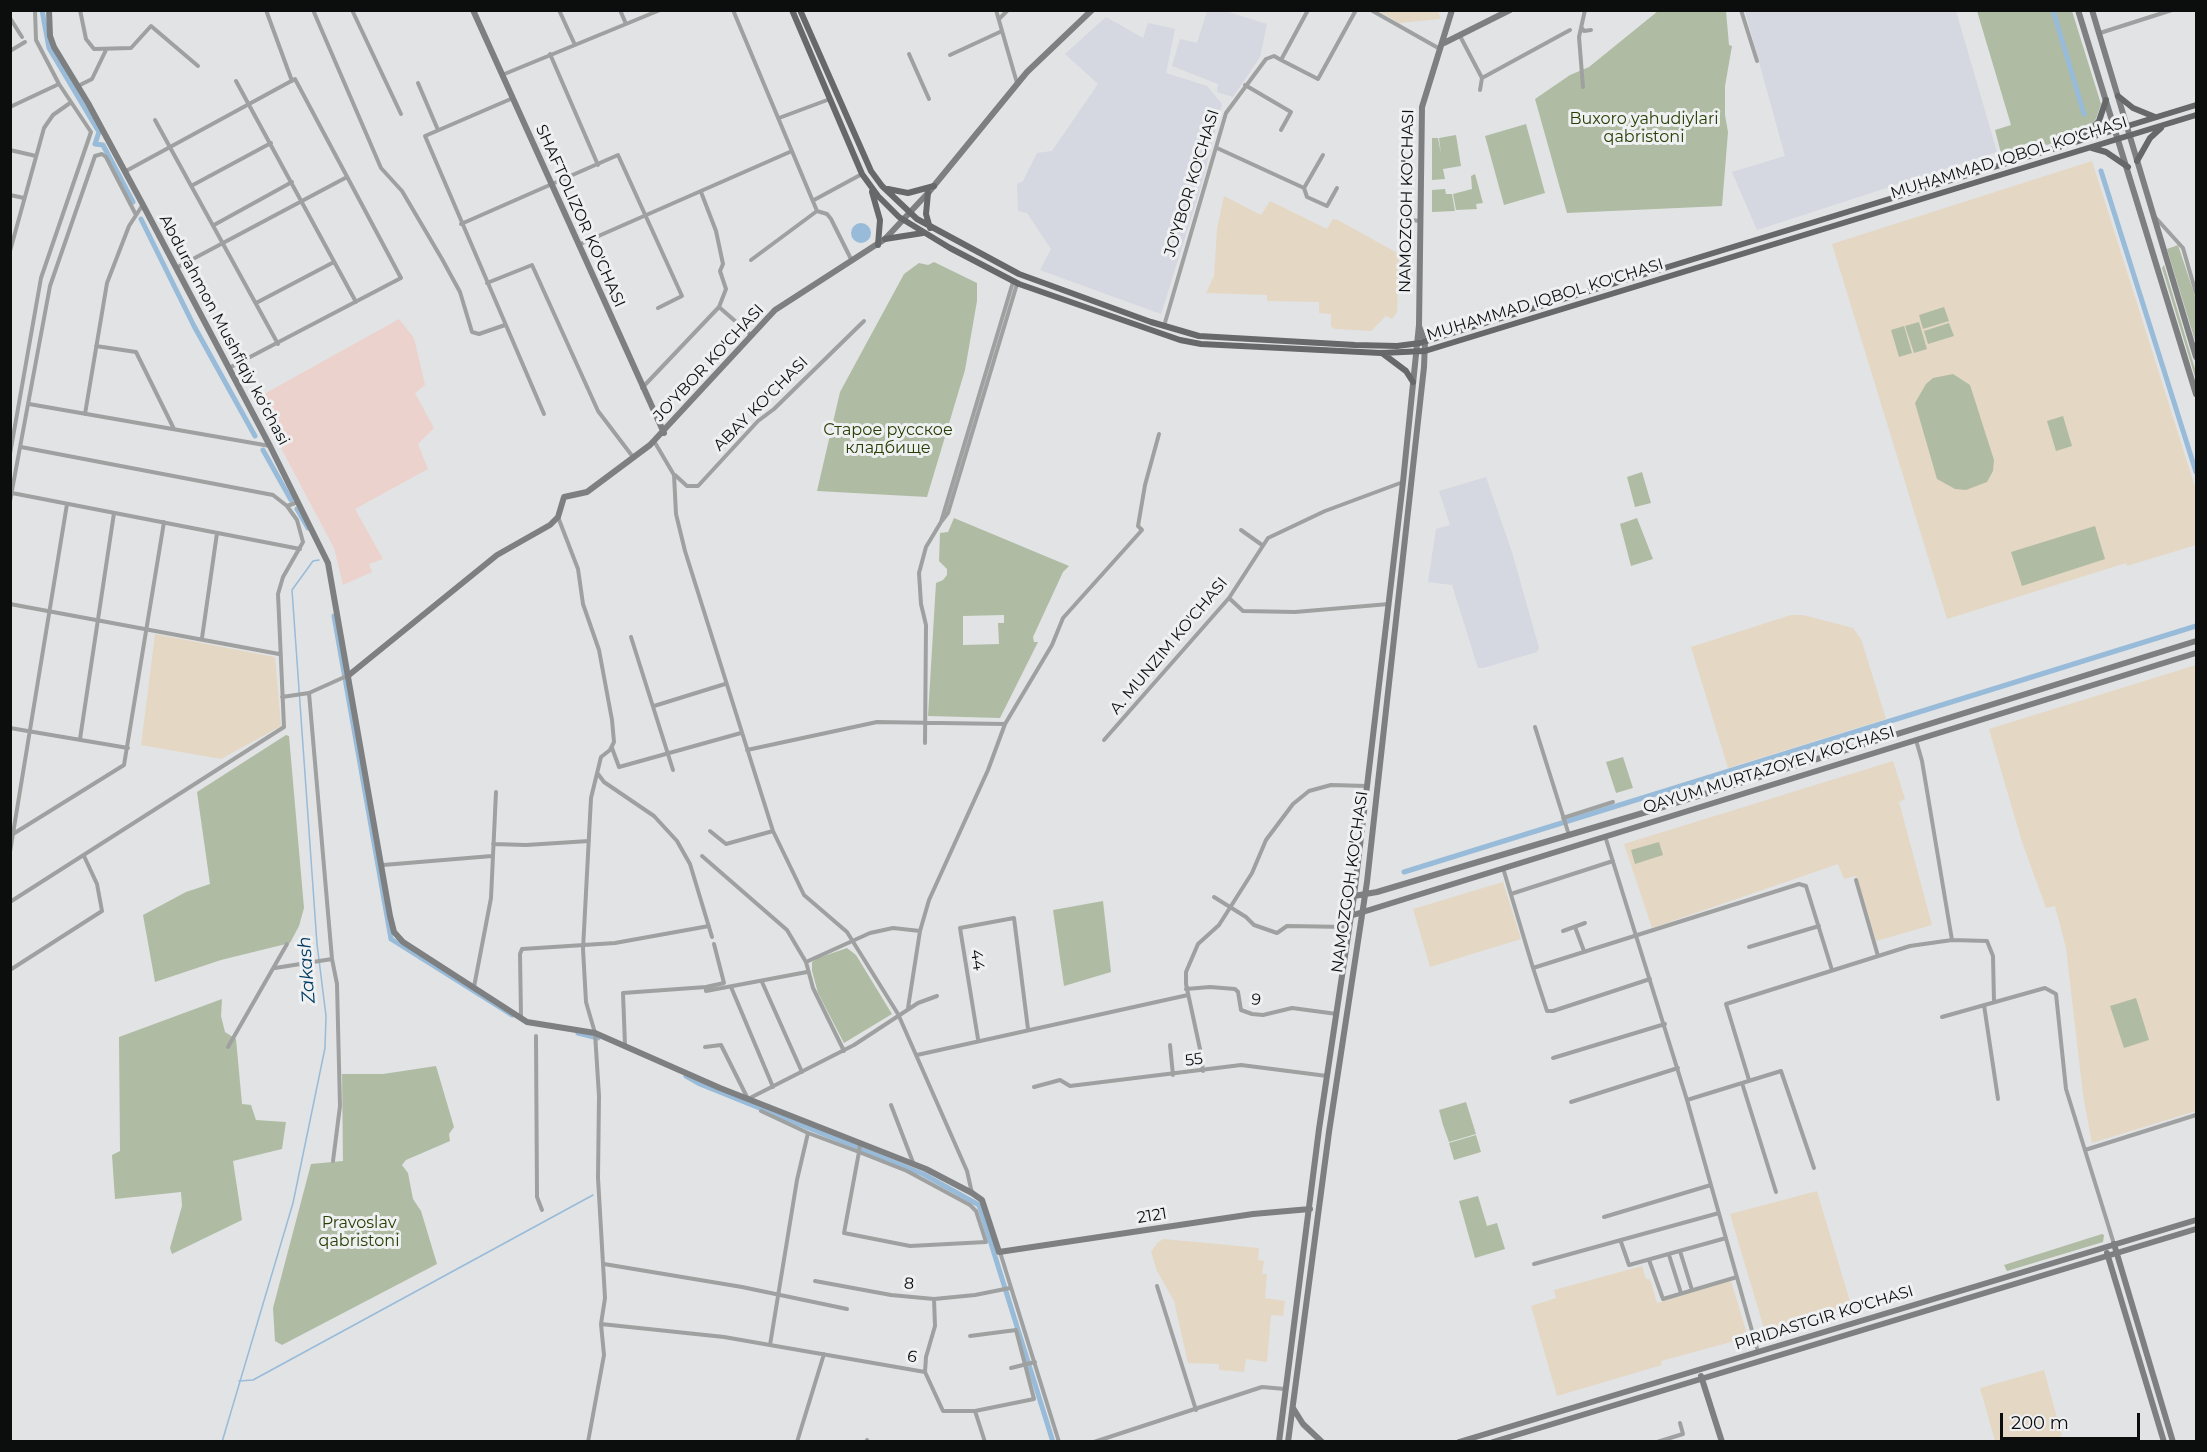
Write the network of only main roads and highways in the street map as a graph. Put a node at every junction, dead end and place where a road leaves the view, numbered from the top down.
1 (792, 10) edge
2 (800, 10) edge
3 (2118, 96) road end
4 (2106, 100) road end
5 (2196, 105) edge
6 (2196, 115) edge
7 (2156, 117) junction
8 (2165, 125) junction
9 (2081, 139) junction
10 (2088, 148) junction
11 (2137, 161) road end
12 (2128, 167) road end
13 (870, 185) junction
14 (882, 186) junction
15 (934, 186) road end
16 (928, 193) road end
17 (930, 228) junction
18 (924, 234) junction
19 (885, 239) road end
20 (878, 245) road end
21 (1381, 353) junction
22 (1413, 382) road end

1 - 13 main road
2 - 14 main road, MUHAMMAD IQBOL KO'CHASI
3 - 7 main road
4 - 9 main road
5 - 7 main road, MUHAMMAD IQBOL KO'CHASI
6 - 8 main road, MUHAMMAD IQBOL KO'CHASI
7 - 9 main road, MUHAMMAD IQBOL KO'CHASI
8 - 10 main road, MUHAMMAD IQBOL KO'CHASI
8 - 11 main road
9 - 17 main road, MUHAMMAD IQBOL KO'CHASI
10 - 12 main road
10 - 21 main road, MUHAMMAD IQBOL KO'CHASI
13 - 18 main road, MUHAMMAD IQBOL KO'CHASI
13 - 20 main road
14 - 15 main road
14 - 17 main road, MUHAMMAD IQBOL KO'CHASI
16 - 17 main road
18 - 19 main road
18 - 21 main road, MUHAMMAD IQBOL KO'CHASI
21 - 22 main road

